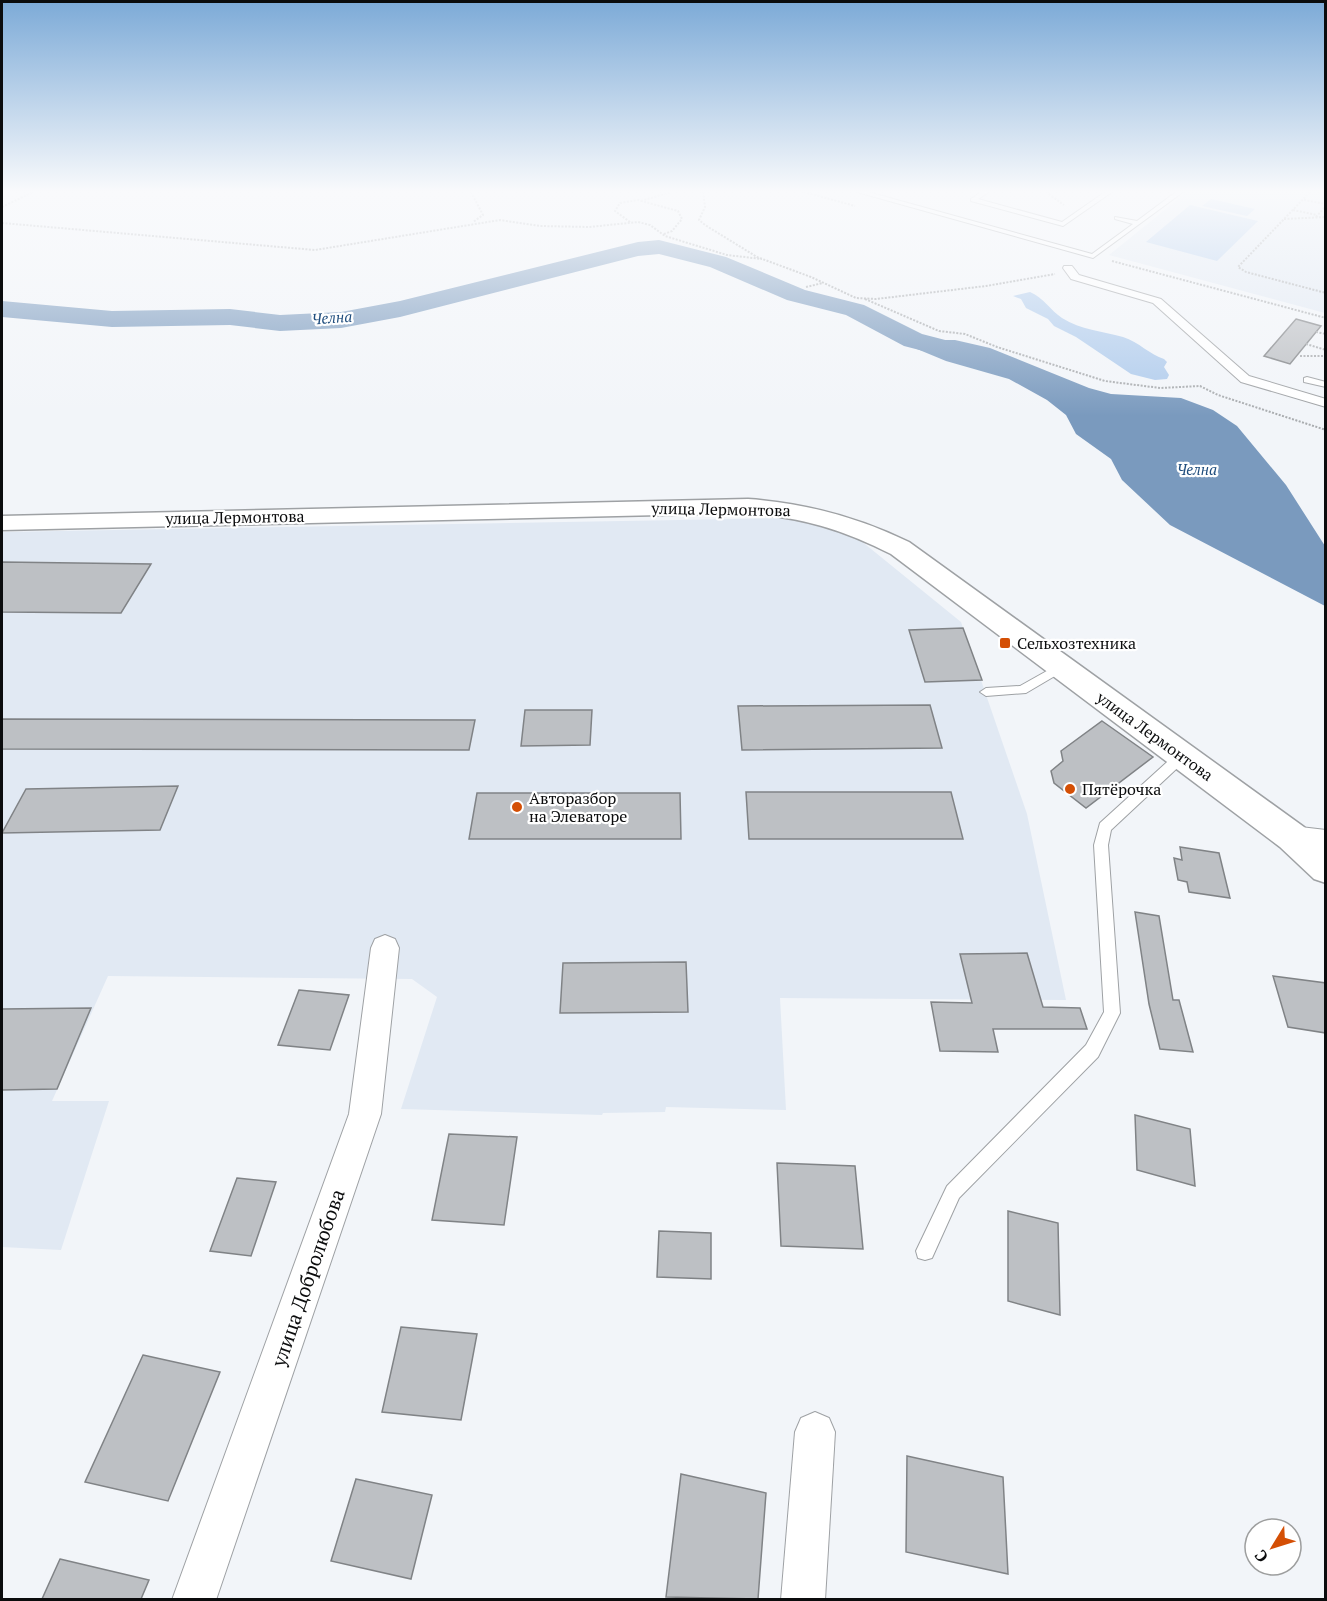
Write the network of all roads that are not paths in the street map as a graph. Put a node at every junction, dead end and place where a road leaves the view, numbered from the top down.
1 (1064, 271) road end
2 (1307, 380) dead end
3 (1326, 385) edge
4 (1326, 403) edge
5 (2, 523) edge
6 (1061, 667) junction
7 (986, 692) dead end
8 (1182, 756) junction
9 (1292, 837) junction
10 (1326, 841) edge
11 (1326, 869) edge
12 (385, 948) dead end
13 (925, 1251) dead end
14 (814, 1432) dead end
15 (194, 1599) edge
16 (803, 1599) edge

1 - 4 street
2 - 3 lane
5 - 6 street, улица Лермонтова
6 - 7 lane
6 - 8 street, улица Лермонтова
8 - 9 street, улица Лермонтова
8 - 13 lane
9 - 10 street
9 - 11 street, улица Лермонтова
12 - 15 street, улица Добролюбова
14 - 16 street

